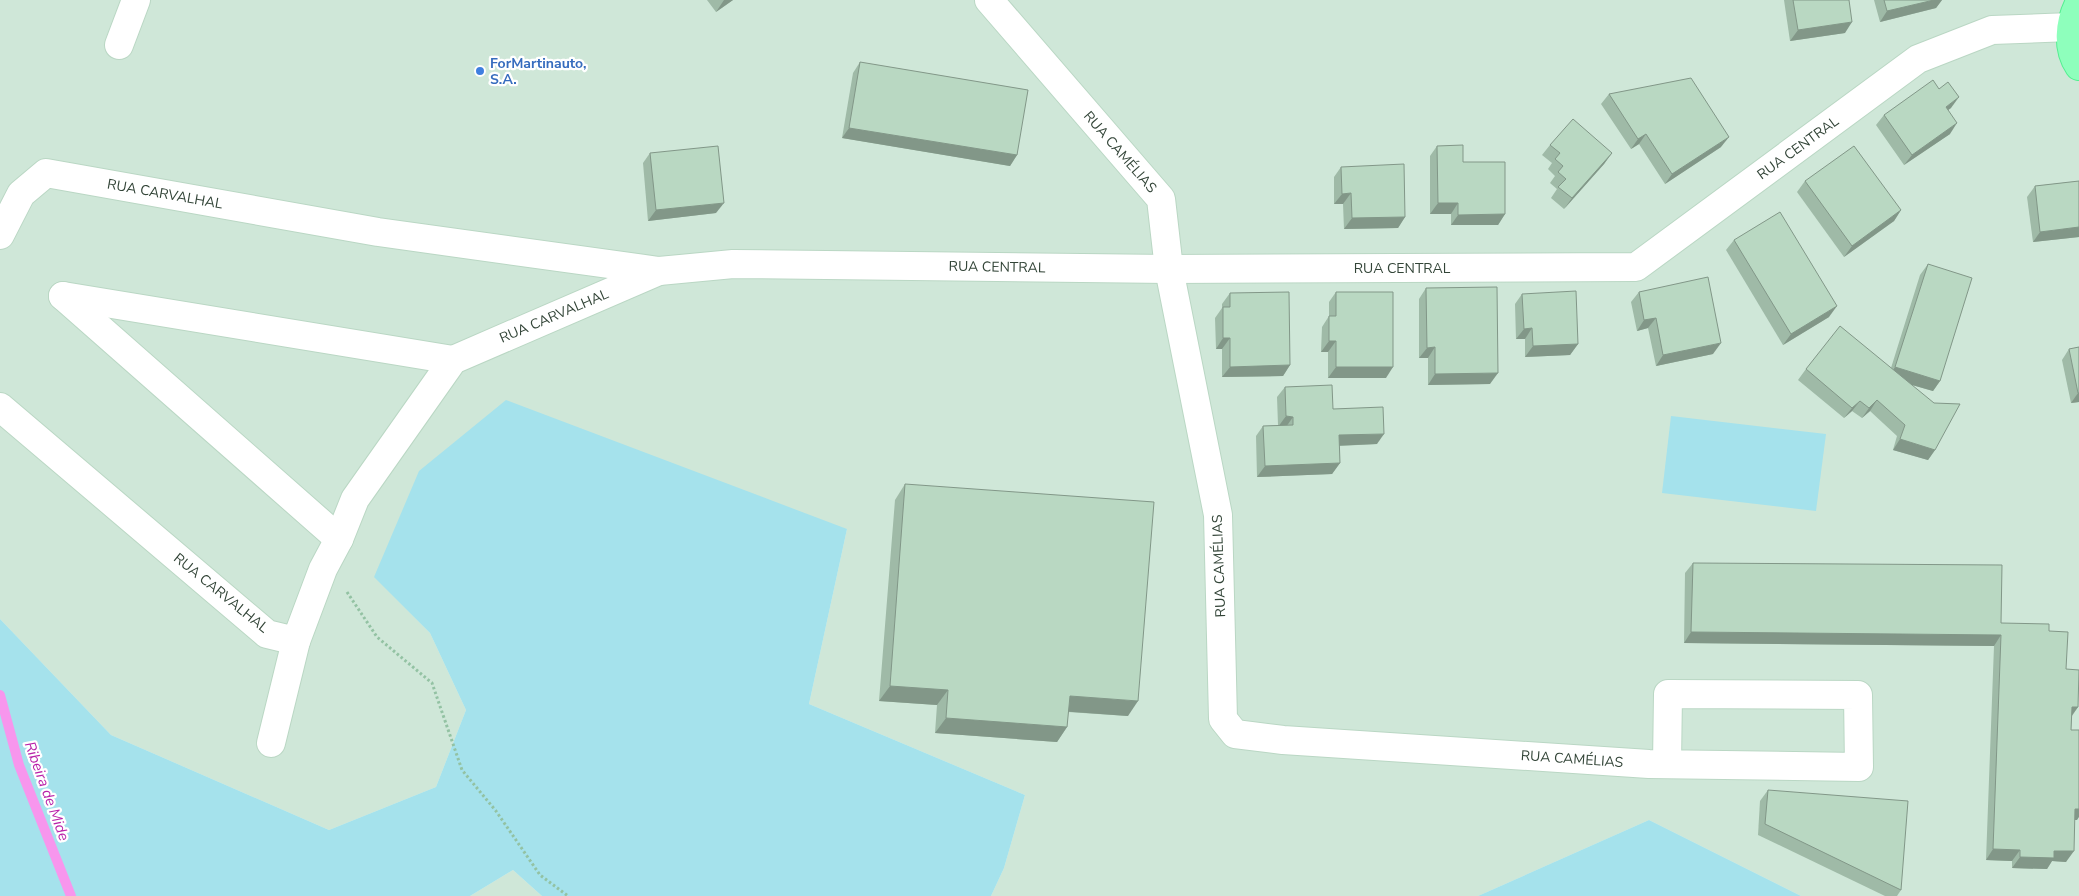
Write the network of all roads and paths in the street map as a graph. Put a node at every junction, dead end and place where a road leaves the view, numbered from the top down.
1 (136, 0) edge
2 (989, 0) edge
3 (2075, 16) edge
4 (119, 45) dead end
5 (2079, 66) edge
6 (0, 234) edge
7 (1168, 269) junction
8 (659, 271) junction
9 (453, 360) junction
10 (0, 408) edge
11 (339, 539) junction
12 (323, 569) junction
13 (296, 641) junction
14 (271, 743) dead end
15 (1667, 764) junction
16 (568, 896) edge

1 - 4 street
2 - 7 street, RUA CAMÉLIAS
3 - 5 main road
3 - 7 street, RUA CENTRAL
6 - 8 street, RUA CARVALHAL
7 - 8 street, RUA CENTRAL
7 - 15 street, RUA CAMÉLIAS
8 - 9 street, RUA CARVALHAL
9 - 11 street
9 - 11 street
10 - 13 street, RUA CARVALHAL
11 - 12 street
12 - 13 street
12 - 16 path
13 - 14 street
15 - 15 street, RUA CAMÉLIAS

